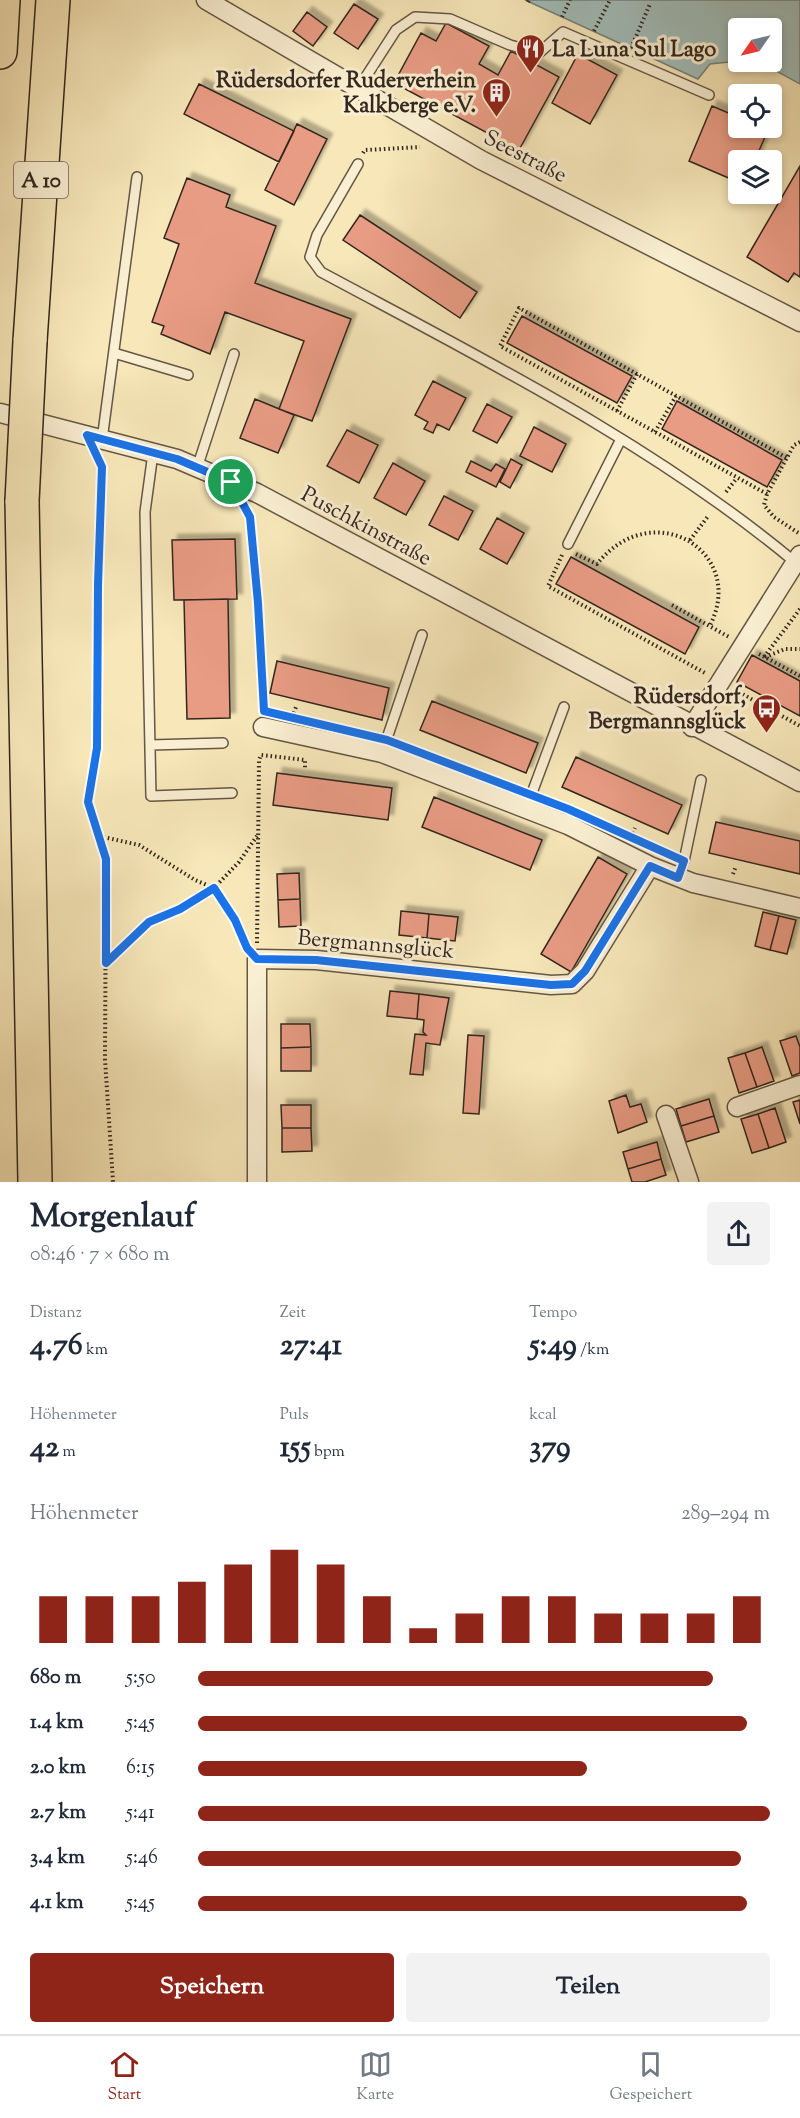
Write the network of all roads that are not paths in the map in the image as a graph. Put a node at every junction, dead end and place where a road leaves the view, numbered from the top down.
1 (206, 0) edge
2 (3, 8) edge
3 (52, 10) edge
4 (0, 52) edge
5 (358, 89) junction
6 (709, 95) dead end
7 (358, 164) dead end
8 (137, 177) dead end
9 (800, 322) edge
10 (114, 353) junction
11 (234, 354) dead end
12 (188, 375) dead end
13 (0, 413) edge
14 (95, 437) junction
15 (621, 439) junction
16 (153, 453) junction
17 (197, 468) junction
18 (568, 544) road end
19 (798, 561) edge
20 (422, 635) dead end
21 (564, 707) dead end
22 (268, 720) road end
23 (692, 727) junction
24 (223, 743) dead end
25 (150, 745) junction
26 (382, 753) junction
27 (701, 780) dead end
28 (800, 782) edge
29 (232, 793) dead end
30 (526, 809) junction
31 (650, 866) junction
32 (678, 878) junction
33 (800, 908) edge
34 (800, 1085) edge
35 (737, 1107) dead end
36 (666, 1115) dead end
37 (35, 1182) edge
38 (257, 1182) edge
39 (689, 1182) edge

1 - 5 street, Seestraße
2 - 4 highway
3 - 37 highway, A 10, bridge
5 - 6 lane
5 - 9 street, Seestraße
7 - 15 lane
8 - 10 lane
10 - 12 lane
10 - 14 lane
11 - 17 lane
13 - 14 street, Puschkinstraße
14 - 16 street, Puschkinstraße
15 - 18 lane
15 - 19 lane
16 - 17 street, Puschkinstraße
16 - 25 lane
17 - 23 street, Puschkinstraße
19 - 23 street
20 - 26 lane
21 - 30 lane
22 - 26 street
23 - 28 street, Puschkinstraße
24 - 25 lane
25 - 29 lane
26 - 30 street
27 - 32 lane
30 - 31 street
31 - 32 street
31 - 38 street, Bergmannsglück
32 - 33 street
34 - 35 street
36 - 39 street

